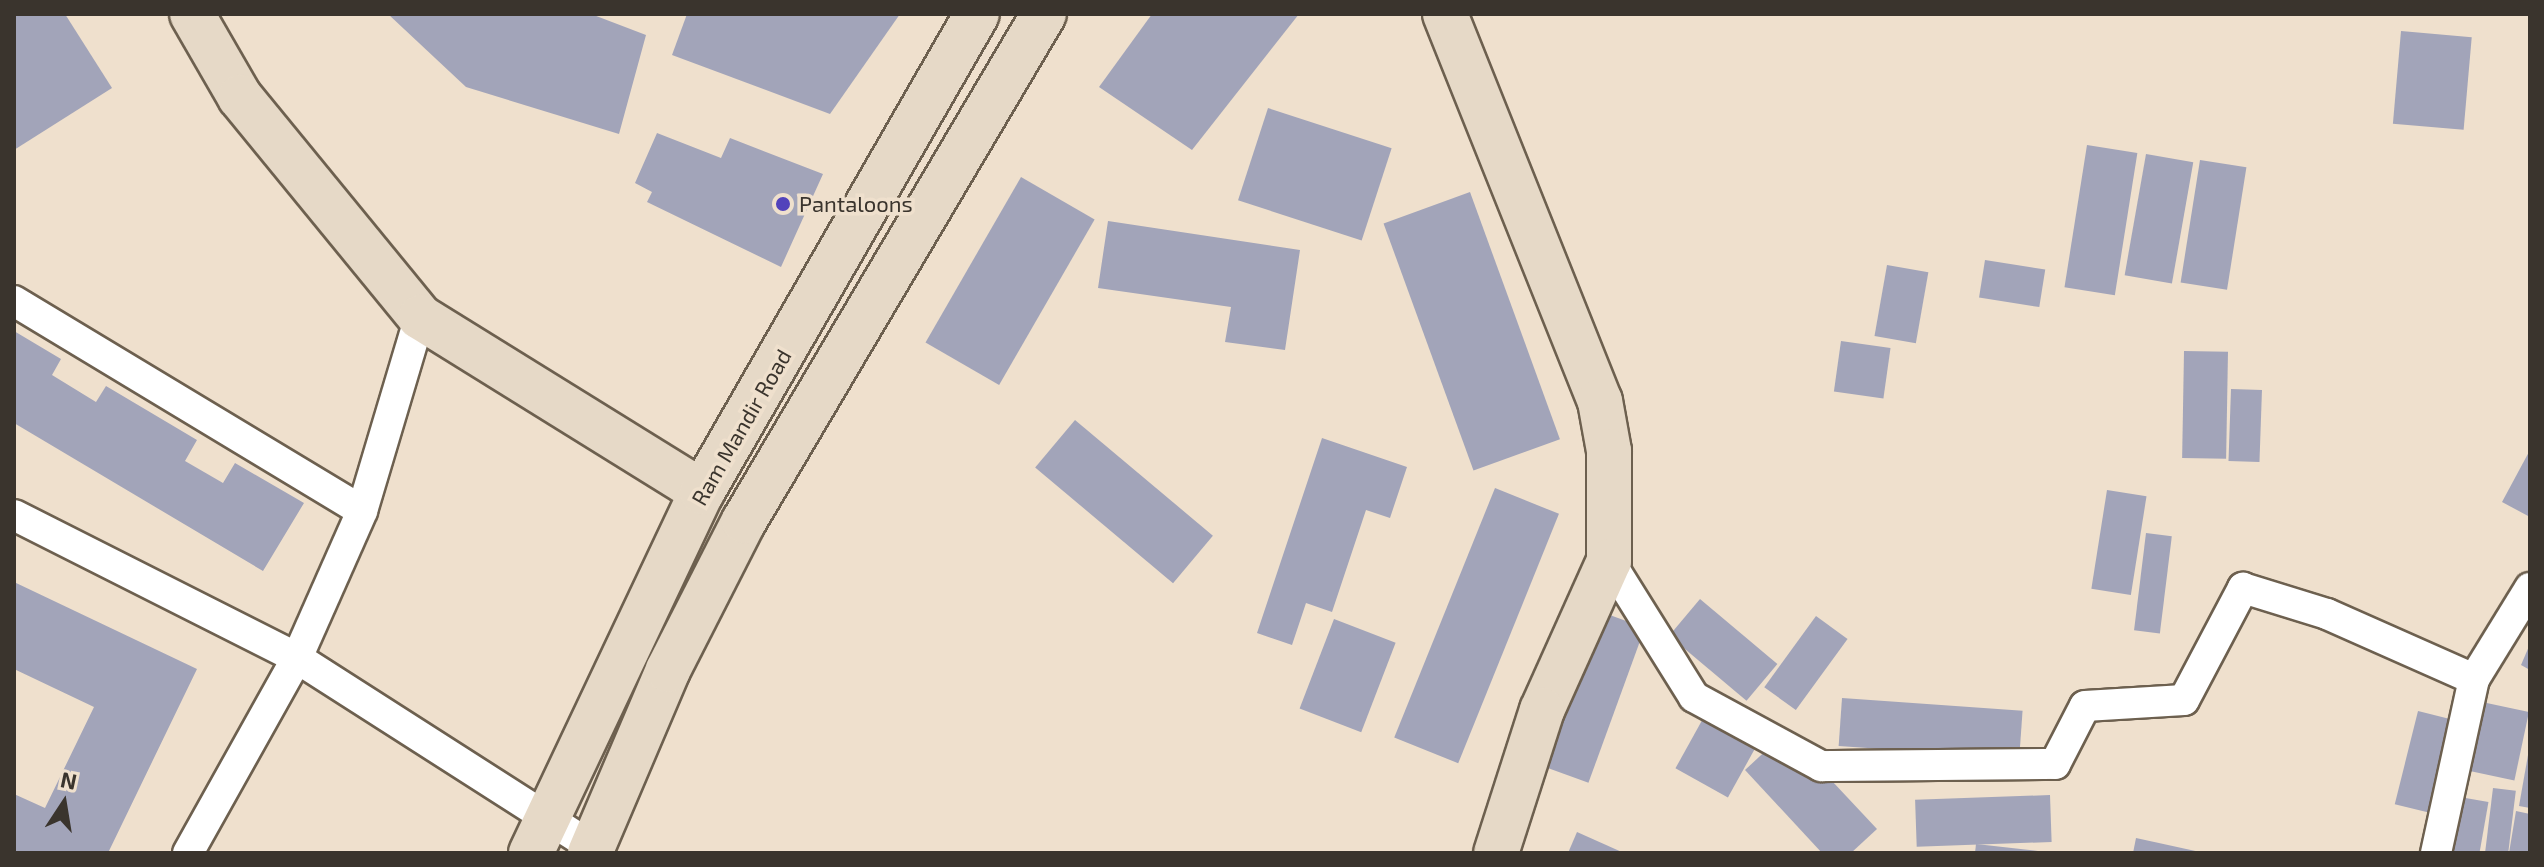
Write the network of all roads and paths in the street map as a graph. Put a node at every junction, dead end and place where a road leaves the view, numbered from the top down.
1 (192, 14) edge
2 (977, 14) edge
3 (1044, 14) edge
4 (1445, 14) edge
5 (14, 301) edge
6 (420, 317) junction
7 (702, 492) junction
8 (362, 511) junction
9 (14, 515) edge
10 (1609, 561) junction
11 (2530, 588) edge
12 (297, 658) junction
13 (2474, 679) junction
14 (537, 836) edge
15 (591, 850) edge
16 (188, 853) edge
17 (1496, 853) edge
18 (2436, 853) edge

1 - 6 main road
2 - 7 main road, Ram Mandir Road
3 - 15 main road
4 - 10 main road
5 - 8 street
6 - 7 main road
6 - 8 street
7 - 14 main road, Ram Mandir Road
8 - 12 street
9 - 12 street
10 - 13 street
10 - 17 main road
11 - 13 street
12 - 14 street
12 - 16 street
13 - 18 street
14 - 15 street

